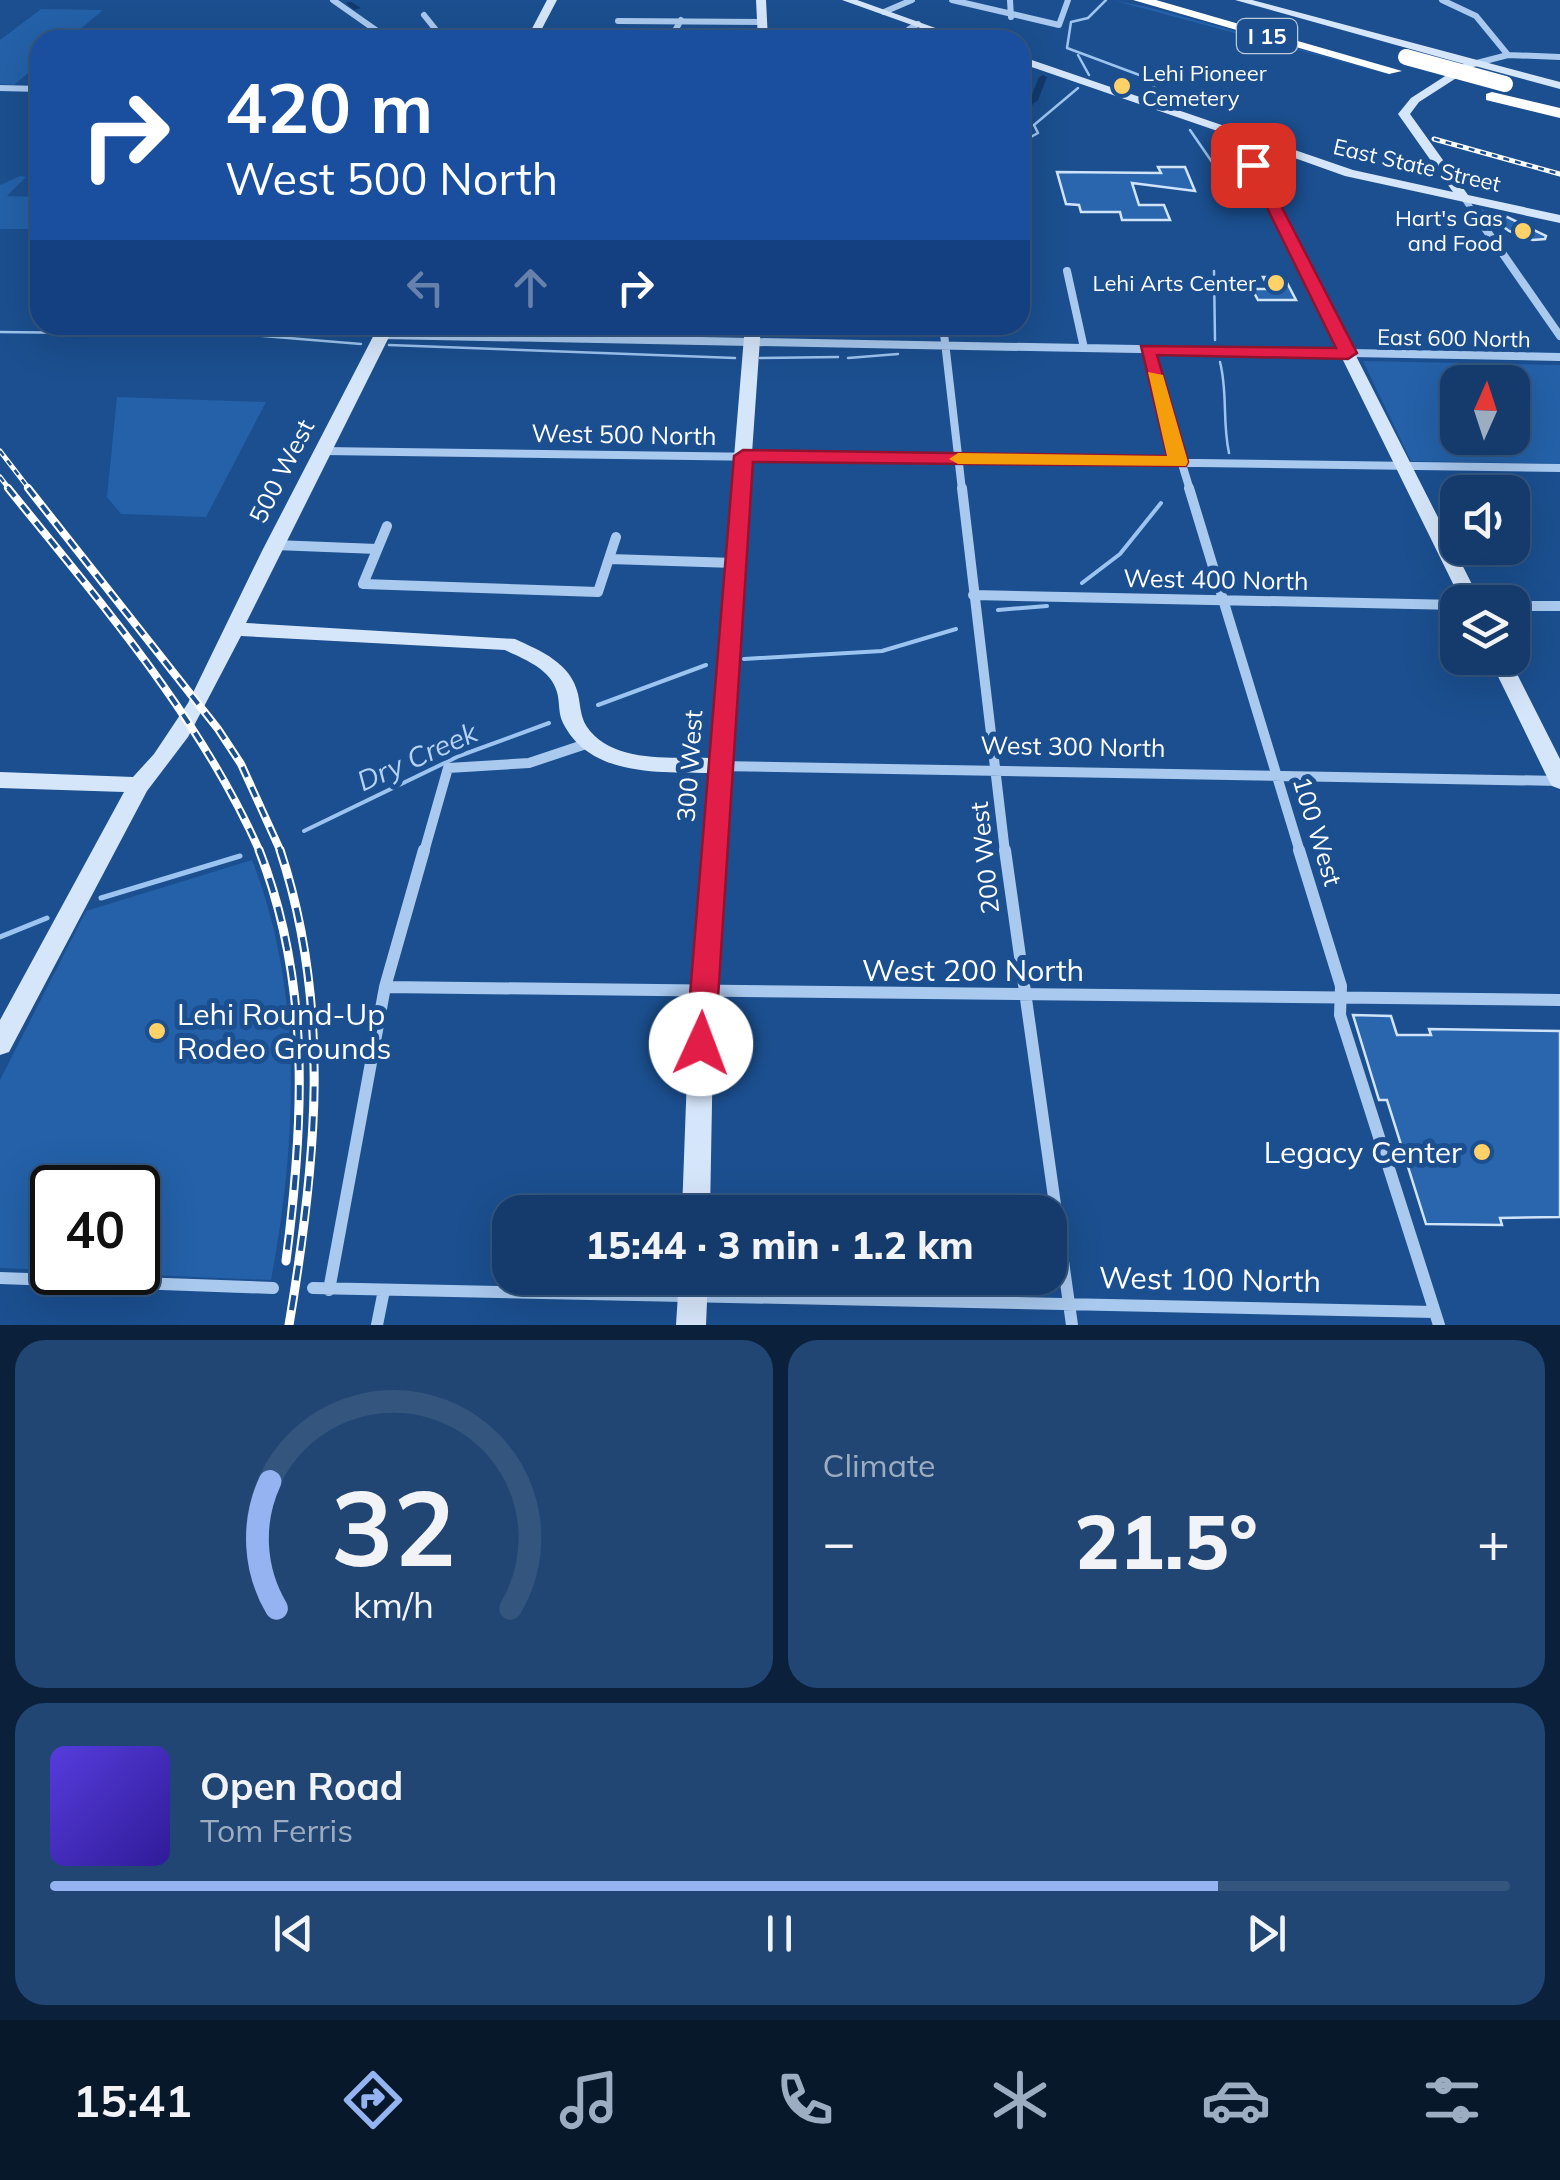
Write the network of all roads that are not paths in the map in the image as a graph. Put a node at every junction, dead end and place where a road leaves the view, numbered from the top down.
1 (333, 0) edge
2 (552, 0) edge
3 (760, 0) edge
4 (847, 0) edge
5 (912, 0) edge
6 (952, 0) edge
7 (1010, 0) edge
8 (1068, 0) edge
9 (1140, 0) edge
10 (1192, 0) edge
11 (1240, 0) edge
12 (1442, 0) edge
13 (884, 12) junction
14 (424, 15) dead end
15 (1011, 16) junction
16 (681, 20) junction
17 (618, 21) dead end
18 (762, 22) junction
19 (918, 24) junction
20 (376, 30) edge
21 (436, 30) edge
22 (536, 30) edge
23 (678, 30) edge
24 (762, 30) edge
25 (908, 30) edge
26 (935, 30) edge
27 (1508, 55) junction
28 (1560, 56) edge
29 (1030, 62) edge
30 (1472, 64) junction
31 (1560, 86) edge
32 (0, 88) edge
33 (30, 89) edge
34 (1499, 91) junction
35 (1560, 99) edge
36 (1560, 113) edge
37 (1274, 147) junction
38 (1464, 198) junction
39 (1560, 218) edge
40 (1067, 271) dead end
41 (381, 335) edge
42 (466, 335) edge
43 (516, 335) edge
44 (693, 335) edge
45 (752, 335) edge
46 (768, 335) edge
47 (944, 335) edge
48 (1560, 336) edge
49 (515, 338) junction
50 (945, 346) junction
51 (1084, 348) junction
52 (1147, 350) junction
53 (1348, 353) junction
54 (1560, 357) edge
55 (323, 451) junction
56 (743, 456) junction
57 (956, 458) junction
58 (1179, 462) junction
59 (1404, 465) junction
60 (1560, 468) edge
61 (386, 526) dead end
62 (616, 537) dead end
63 (274, 545) junction
64 (377, 549) junction
65 (610, 559) junction
66 (734, 563) junction
67 (1464, 585) edge
68 (973, 595) junction
69 (1222, 598) junction
70 (1440, 604) edge
71 (1530, 606) edge
72 (1560, 606) edge
73 (230, 636) junction
74 (1507, 675) edge
75 (589, 744) junction
76 (718, 766) junction
77 (997, 773) junction
78 (1278, 774) junction
79 (0, 780) edge
80 (1560, 781) edge
81 (140, 785) junction
82 (385, 987) junction
83 (702, 994) junction
84 (1022, 996) junction
85 (1344, 997) junction
86 (1560, 1000) edge
87 (0, 1044) edge
88 (696, 1195) edge
89 (0, 1278) edge
90 (273, 1288) dead end
91 (384, 1290) junction
92 (692, 1300) edge
93 (1070, 1303) junction
94 (1437, 1318) edge
95 (377, 1325) edge
96 (1072, 1325) edge

1 - 20 street
2 - 22 street
3 - 18 street
4 - 13 street
5 - 13 street
6 - 15 street
7 - 15 street
8 - 15 street
9 - 34 highway, I 15
10 - 34 highway, I 15, bridge
11 - 30 street
12 - 27 street
13 - 19 street
14 - 21 street
16 - 17 street
16 - 18 street
16 - 23 street
18 - 24 street
19 - 25 street
19 - 26 street
27 - 28 street
27 - 30 street
29 - 37 street, East State Street
30 - 31 street
30 - 38 street
32 - 33 street
34 - 35 highway, I 15
34 - 36 highway, I 15
37 - 38 street, East State Street
37 - 53 street
38 - 39 street, East State Street
38 - 48 street
40 - 51 street
41 - 55 street, 500 West
42 - 49 street, East 600 North
43 - 49 street
44 - 49 street, East 600 North
45 - 56 street, 300 West
46 - 50 street, East 600 North
47 - 50 street, 200 West
50 - 51 street, East 600 North
50 - 57 street, 200 West
51 - 52 street, East 600 North
52 - 53 street, East 600 North
52 - 58 street, 100 West
53 - 54 street, East 600 North
53 - 59 street
55 - 56 street, West 500 North
55 - 63 street, 500 West
56 - 57 street, West 500 North
56 - 66 street, 300 West
57 - 58 street, West 500 North
57 - 68 street, 200 West
58 - 59 street, West 500 North
58 - 69 street, 100 West
59 - 60 street, West 500 North
59 - 67 street
61 - 64 street
62 - 65 street
63 - 64 street
63 - 73 street, 500 West
64 - 65 street
65 - 66 street
66 - 76 street, 300 West
68 - 69 street, West 400 North
68 - 77 street, 200 West
69 - 70 street, West 400 North
69 - 78 street, 100 West
71 - 72 street
73 - 75 street
73 - 81 street, 500 West
74 - 80 street
75 - 76 street, West 300 North
75 - 82 street
76 - 77 street, West 300 North
76 - 83 street, 300 West
77 - 78 street, West 300 North
77 - 84 street, 200 West
78 - 80 street, West 300 North
78 - 85 street, 100 West
79 - 81 street
81 - 87 street, 500 West
82 - 83 street, West 200 North
82 - 91 street, West 100 North
83 - 84 street, West 200 North
83 - 88 street, 300 West
84 - 85 street, West 200 North
84 - 93 street, 200 West
85 - 86 street, West 200 North
85 - 94 street, 100 West
89 - 90 street
91 - 92 street, West 100 North
91 - 95 street
92 - 93 street, West 100 North
93 - 94 street, West 100 North
93 - 96 street, 200 West

